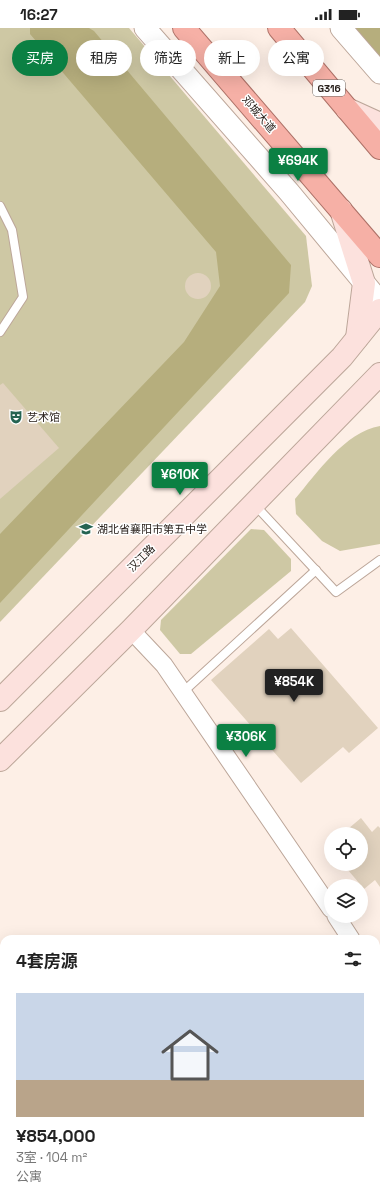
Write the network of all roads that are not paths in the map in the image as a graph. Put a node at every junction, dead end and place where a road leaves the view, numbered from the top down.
1 (145, 28) edge
2 (184, 28) edge
3 (279, 28) edge
4 (341, 28) edge
5 (380, 71) edge
6 (347, 109) junction
7 (380, 124) edge
8 (380, 148) edge
9 (319, 185) junction
10 (298, 204) junction
11 (0, 206) edge
12 (341, 210) junction
13 (380, 256) edge
14 (364, 283) junction
15 (380, 302) edge
16 (380, 310) edge
17 (0, 332) edge
18 (357, 338) junction
19 (380, 374) edge
20 (254, 503) junction
21 (380, 560) edge
22 (316, 570) junction
23 (131, 630) junction
24 (182, 692) junction
25 (0, 700) edge
26 (0, 760) edge
27 (324, 899) edge
28 (341, 923) edge
29 (348, 935) edge

1 - 10 street
2 - 9 highway, 邓城大道
3 - 6 highway, G316
4 - 5 street
6 - 7 main road
6 - 8 highway, G316
9 - 10 street
9 - 12 highway, 邓城大道
10 - 14 street
11 - 17 lane
12 - 13 highway, 邓城大道
12 - 14 main road
14 - 15 street
14 - 18 main road
16 - 18 main road, 汉江路
18 - 25 main road, 汉江路
19 - 20 main road
20 - 22 lane
20 - 23 main road
21 - 22 lane
22 - 24 lane
23 - 24 street
23 - 26 main road
24 - 27 street
28 - 29 street

